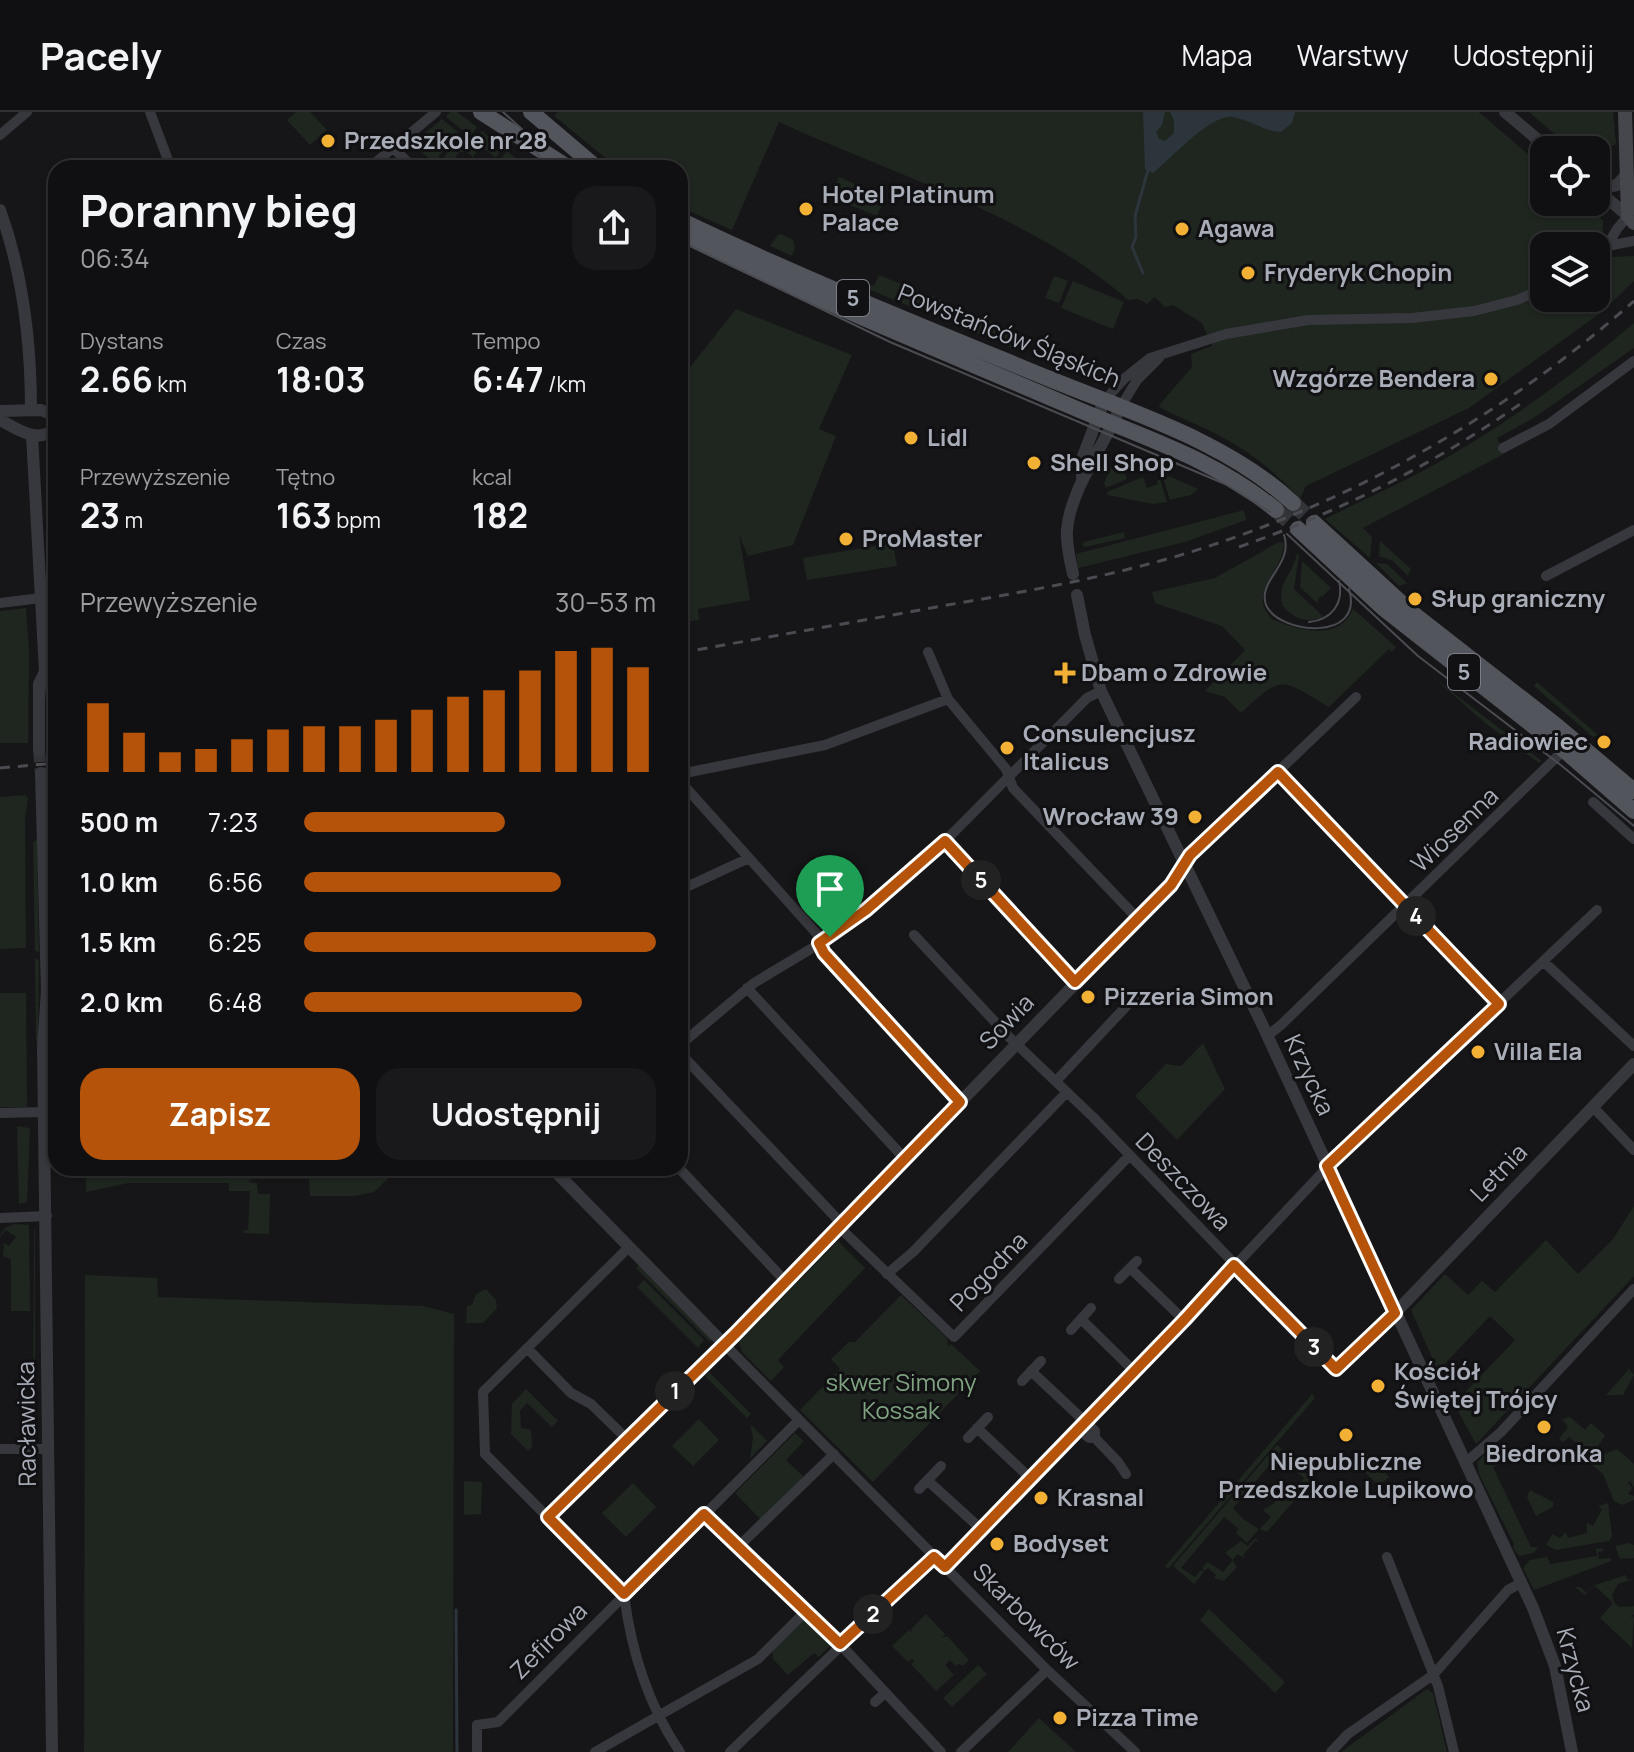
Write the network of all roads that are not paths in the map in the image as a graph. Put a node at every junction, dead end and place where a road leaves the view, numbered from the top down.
1 (27, 112) edge
2 (150, 112) edge
3 (436, 112) edge
4 (481, 112) edge
5 (1505, 112) edge
6 (1625, 112) edge
7 (535, 113) edge
8 (510, 132) junction
9 (0, 135) edge
10 (1533, 136) edge
11 (393, 148) junction
12 (168, 160) edge
13 (379, 160) edge
14 (406, 160) edge
15 (556, 160) edge
16 (586, 160) edge
17 (1627, 174) junction
18 (1610, 186) edge
19 (1610, 201) edge
20 (0, 210) edge
21 (1631, 220) edge
22 (688, 224) edge
23 (688, 237) edge
24 (1610, 241) edge
25 (1634, 241) edge
26 (1610, 245) edge
27 (1530, 294) edge
28 (1160, 356) junction
29 (1634, 361) edge
30 (1120, 408) junction
31 (1100, 409) junction
32 (31, 410) junction
33 (48, 413) edge
34 (5, 417) edge
35 (1113, 424) junction
36 (48, 434) edge
37 (32, 435) junction
38 (1503, 448) dead end
39 (1082, 481) junction
40 (1293, 503) tunnel mouth
41 (1276, 510) tunnel mouth
42 (1634, 530) edge
43 (1073, 574) dead end
44 (1546, 576) dead end
45 (1077, 595) dead end
46 (41, 598) junction
47 (0, 603) edge
48 (928, 652) dead end
49 (45, 672) junction
50 (48, 678) edge
51 (1101, 691) junction
52 (1356, 697) dead end
53 (948, 699) junction
54 (39, 750) tunnel mouth
55 (1564, 750) junction
56 (688, 772) edge
57 (1278, 772) junction
58 (1009, 777) junction
59 (48, 786) tunnel mouth
60 (688, 790) edge
61 (1634, 791) edge
62 (1593, 802) dead end
63 (1634, 811) edge
64 (48, 815) edge
65 (42, 823) junction
66 (1634, 839) edge
67 (945, 841) junction
68 (749, 858) junction
69 (1186, 864) junction
70 (688, 886) edge
71 (1407, 906) junction
72 (1597, 910) dead end
73 (1137, 918) junction
74 (914, 935) dead end
75 (819, 943) junction
76 (1544, 962) junction
77 (1075, 982) junction
78 (747, 988) junction
79 (48, 996) edge
80 (1134, 998) dead end
81 (1499, 1004) junction
82 (1267, 1036) junction
83 (688, 1038) edge
84 (1016, 1044) junction
85 (1634, 1046) edge
86 (48, 1062) edge
87 (688, 1062) edge
88 (1634, 1064) edge
89 (1056, 1081) junction
90 (1067, 1092) junction
91 (960, 1102) junction
92 (1593, 1107) junction
93 (45, 1112) junction
94 (0, 1113) edge
95 (1634, 1150) edge
96 (1130, 1155) junction
97 (905, 1159) junction
98 (1327, 1166) junction
99 (561, 1176) edge
100 (687, 1176) edge
101 (47, 1216) junction
102 (0, 1218) edge
103 (840, 1226) junction
104 (628, 1248) junction
105 (1234, 1265) junction
106 (887, 1274) junction
107 (1119, 1279) dead end
108 (786, 1282) junction
109 (1634, 1289) edge
110 (1091, 1308) dead end
111 (1395, 1313) junction
112 (1081, 1319) junction
113 (1184, 1320) junction
114 (1071, 1330) dead end
115 (723, 1343) junction
116 (527, 1348) junction
117 (1041, 1361) dead end
118 (1031, 1371) junction
119 (1134, 1371) junction
120 (1022, 1381) dead end
121 (988, 1417) dead end
122 (799, 1420) junction
123 (1082, 1425) junction
124 (977, 1428) junction
125 (968, 1438) dead end
126 (627, 1439) junction
127 (0, 1449) edge
128 (49, 1449) junction
129 (834, 1454) junction
130 (1465, 1463) junction
131 (941, 1466) dead end
132 (1126, 1474) dead end
133 (1030, 1478) junction
134 (927, 1480) junction
135 (919, 1489) dead end
136 (704, 1514) junction
137 (548, 1517) junction
138 (981, 1529) junction
139 (739, 1546) junction
140 (934, 1557) junction
141 (1387, 1557) dead end
142 (945, 1567) junction
143 (1521, 1583) junction
144 (624, 1594) junction
145 (806, 1611) junction
146 (840, 1644) junction
147 (1047, 1670) junction
148 (1433, 1675) junction
149 (885, 1693) junction
150 (875, 1702) dead end
151 (659, 1716) junction
152 (52, 1752) edge
153 (477, 1752) edge
154 (595, 1752) edge
155 (680, 1752) edge
156 (730, 1752) edge
157 (941, 1752) edge
158 (961, 1752) edge
159 (1135, 1752) edge
160 (1331, 1752) edge
161 (1454, 1752) edge
162 (1572, 1752) edge

1 - 9 street
2 - 12 street
3 - 11 street
4 - 8 main road
5 - 10 street
6 - 17 main road
7 - 8 street
7 - 16 main road
8 - 15 main road
11 - 13 street
11 - 14 street
17 - 18 street
17 - 21 main road
19 - 21 street
20 - 32 street
21 - 24 street
22 - 31 main road, Powstańców Śląskich / 5
23 - 31 main road, Powstańców Śląskich / 5
25 - 26 street
27 - 28 street
28 - 30 street
28 - 31 street
29 - 38 street
30 - 31 main road, Powstańców Śląskich / 5
30 - 35 street
30 - 40 main road, Powstańców Śląskich / 5
31 - 35 main road, Powstańców Śląskich / 5
31 - 39 street
32 - 33 street
32 - 34 street
34 - 37 street
35 - 39 street
35 - 41 main road, Powstańców Śląskich / 5
36 - 37 street
37 - 46 street
39 - 43 street
42 - 44 street
45 - 51 street, Krzycka
46 - 47 street
46 - 49 street
48 - 53 street
49 - 50 street
49 - 54 street
51 - 58 street
51 - 69 street, Krzycka
52 - 57 street, Sowia
53 - 56 street
53 - 58 street
55 - 61 main road, 5
55 - 63 main road, 5
55 - 71 street, Wiosenna
57 - 69 street, Sowia
57 - 71 street
58 - 67 street
58 - 73 street
59 - 65 street, Racławicka
60 - 68 street
62 - 66 street
64 - 65 street
65 - 79 street, Racławicka
67 - 75 street
67 - 77 street
68 - 70 street
68 - 75 street
69 - 73 street, Sowia
69 - 82 street, Krzycka
71 - 81 street
71 - 82 street, Wiosenna
72 - 76 street
73 - 77 street, Sowia
74 - 84 street, Deszczowa
75 - 78 street
75 - 91 street
76 - 81 street
76 - 85 street
77 - 84 street, Sowia
78 - 83 street
78 - 97 street
80 - 89 street
81 - 98 street
82 - 98 street, Krzycka
84 - 89 street, Deszczowa
84 - 91 street, Sowia
86 - 93 street, Racławicka
87 - 103 street, Pogodna
88 - 92 street, Letnia
89 - 90 street, Deszczowa
90 - 96 street, Deszczowa
90 - 106 street
91 - 97 street, Sowia
92 - 95 street
92 - 111 street, Letnia
93 - 94 street
93 - 101 street, Racławicka
96 - 105 street, Deszczowa
96 - 106 street, Pogodna
97 - 103 street, Sowia
98 - 105 street
98 - 111 street, Krzycka
99 - 104 street, Skarbowców
100 - 108 street
101 - 102 street
101 - 128 street, Racławicka
103 - 106 street, Pogodna
103 - 108 street, Sowia
104 - 115 street, Skarbowców
104 - 116 street
105 - 111 street, Deszczowa
105 - 113 street
107 - 113 street
108 - 115 street, Sowia
109 - 130 street
110 - 112 street
111 - 130 street, Krzycka
112 - 114 street
112 - 119 street
113 - 119 street
115 - 122 street, Skarbowców
115 - 126 street
116 - 126 street
116 - 137 street
117 - 118 street
118 - 120 street
118 - 123 street
119 - 123 street
121 - 124 street
122 - 129 street, Skarbowców
122 - 136 street, Zefirowa
123 - 132 street
123 - 133 street
124 - 125 street
124 - 133 street
126 - 137 street
127 - 128 street
128 - 152 street, Racławicka
129 - 139 street
129 - 140 street, Skarbowców
130 - 143 street, Krzycka
131 - 134 street
133 - 138 street
134 - 135 street
134 - 138 street
136 - 139 street
136 - 144 street, Zefirowa
137 - 144 street
138 - 142 street
139 - 145 street
140 - 142 street, Skarbowców
140 - 146 street
141 - 148 street
142 - 147 street, Skarbowców
143 - 148 street
143 - 162 street, Krzycka
144 - 151 street
144 - 153 street, Zefirowa
145 - 146 street
145 - 151 street
146 - 149 street
146 - 156 street
147 - 158 street
147 - 159 street, Skarbowców
148 - 160 street
148 - 161 street
149 - 150 street
149 - 157 street
151 - 154 street
151 - 155 street

